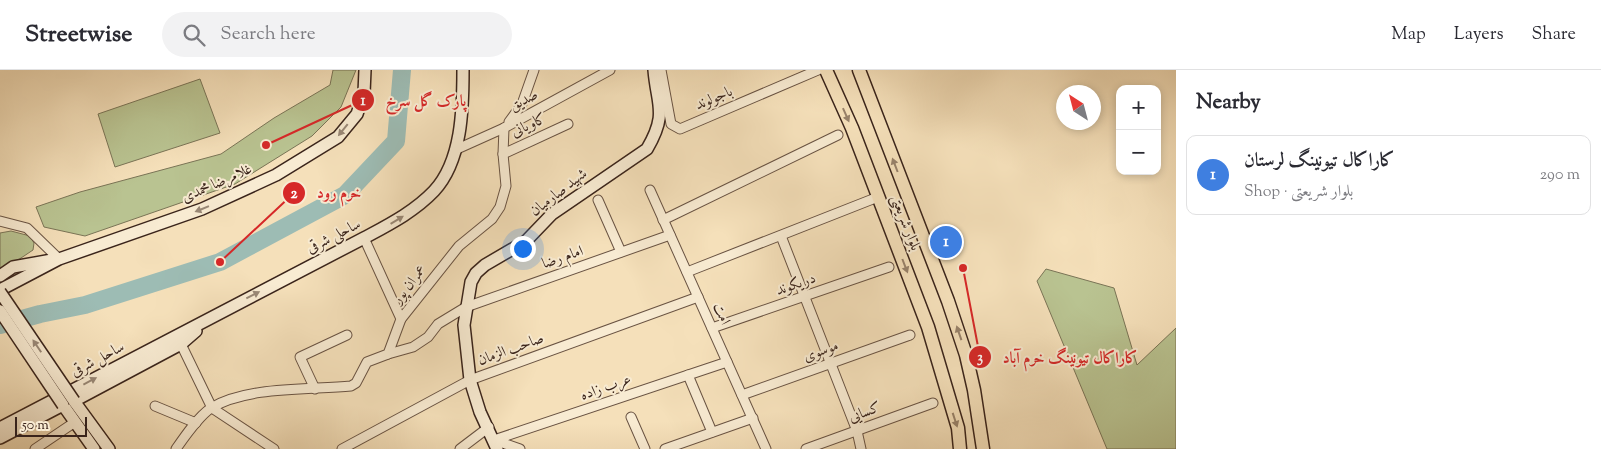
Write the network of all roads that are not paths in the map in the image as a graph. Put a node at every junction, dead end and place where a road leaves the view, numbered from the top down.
1 (365, 70) edge
2 (463, 70) edge
3 (534, 70) edge
4 (610, 70) edge
5 (654, 70) edge
6 (661, 70) edge
7 (818, 70) edge
8 (826, 70) edge
9 (859, 70) edge
10 (568, 124) dead end
11 (504, 128) junction
12 (838, 135) dead end
13 (455, 150) junction
14 (503, 154) junction
15 (650, 190) dead end
16 (878, 197) junction
17 (598, 200) dead end
18 (663, 220) junction
19 (1, 222) edge
20 (670, 235) junction
21 (781, 236) junction
22 (364, 238) junction
23 (621, 252) junction
24 (59, 259) junction
25 (889, 267) dead end
26 (687, 272) junction
27 (0, 276) edge
28 (0, 291) edge
29 (698, 297) junction
30 (804, 297) junction
31 (466, 307) junction
32 (0, 311) edge
33 (210, 318) joint
34 (401, 319) junction
35 (712, 328) junction
36 (347, 335) dead end
37 (910, 335) dead end
38 (179, 340) junction
39 (388, 354) junction
40 (727, 362) junction
41 (830, 363) junction
42 (688, 375) junction
43 (470, 380) junction
44 (316, 389) junction
45 (742, 394) junction
46 (68, 403) junction
47 (933, 403) dead end
48 (155, 406) dead end
49 (212, 408) junction
50 (631, 416) dead end
51 (753, 418) junction
52 (75, 422) junction
53 (196, 424) junction
54 (489, 427) junction
55 (0, 428) edge
56 (857, 431) junction
57 (712, 432) junction
58 (0, 438) edge
59 (496, 445) edge
60 (35, 449) edge
61 (94, 449) edge
62 (109, 449) edge
63 (176, 449) edge
64 (274, 449) edge
65 (342, 449) edge
66 (460, 449) edge
67 (520, 449) edge
68 (645, 449) edge
69 (665, 449) edge
70 (766, 449) edge
71 (806, 449) edge
72 (861, 449) edge
73 (960, 449) edge
74 (983, 449) edge

1 -> 24 main road, غلامرضا محمدی
2 - 13 main road, ساحلی شرقی
3 - 11 street
4 - 11 street, صدیق
5 - 31 main road, شهید صارمیان
6 - 7 street, باجولوند
8 -> 16 main road, بلوار شریعتی
74 -> 9 main road, بلوار شریعتی
10 - 14 street, کاویانی
11 - 13 street, صدیق
11 - 14 street, عمران پور
12 - 18 street
22 -> 13 main road, ساحلی شرقی
14 - 34 street, عمران پور
15 - 18 street, امت
16 - 21 street
16 -> 73 main road, بلوار شریعتی
17 - 23 street
18 - 20 street, امت
19 - 24 street
20 - 23 street, امام رضا
20 - 26 street, امت
21 - 26 street
21 - 30 street
33 -> 22 main road, ساحلی شرقی
22 - 34 street
23 - 31 street, امام رضا
24 - 27 main road, غلامرضا محمدی
24 - 28 main road, غلامرضا محمدی
25 - 30 street, دریکوند
26 - 29 street, امت
46 -> 28 main road, bridge
29 - 35 street, امت
29 - 43 street, صاحب الزمان
30 - 35 street, دریکوند
30 - 41 street
31 - 39 street, امام رضا
31 - 43 main road, شهید صارمیان
32 - 46 main road, bridge
33 - 38 main road, ساحل شرقی
34 - 39 street, عمران پور
35 - 40 street, امت
36 - 44 street
37 - 41 street, موسوی
38 - 46 main road
38 - 49 street
55 -> 38 main road, ساحل شرقی
39 - 44 street
40 - 42 street, عرب زاده
40 - 45 street, امت
41 - 45 street, موسوی
41 - 56 street
42 - 57 street
42 - 59 street, عرب زاده
43 - 54 main road, شهید صارمیان
43 - 65 street, صاحب الزمان
44 - 49 street
45 - 51 street, امت
46 - 52 main road
46 - 58 main road
46 - 62 main road
47 - 56 street, کسایی
48 - 53 street
49 - 53 street
49 - 64 street
50 - 68 street
51 - 57 street
51 - 70 street, امت
52 - 60 street
52 - 61 main road
53 - 63 street
54 - 59 main road, شهید صارمیان
54 - 66 street
56 - 71 street, کسایی
56 - 72 street
57 - 69 street
59 - 67 street

